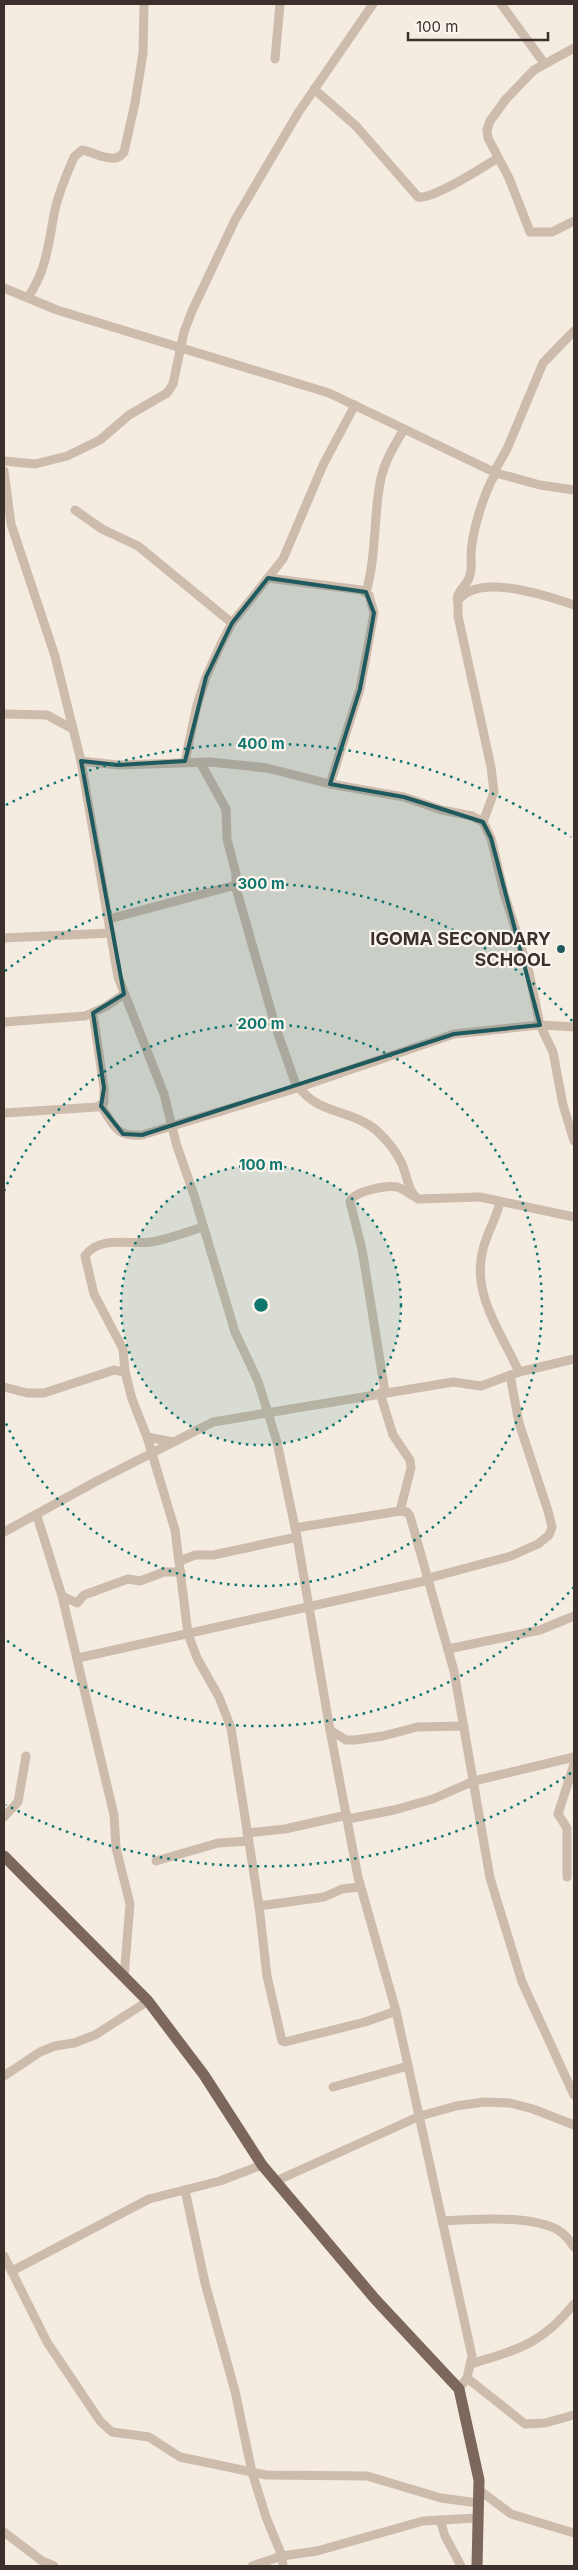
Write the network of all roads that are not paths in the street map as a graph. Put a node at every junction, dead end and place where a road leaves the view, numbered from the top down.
1 (144, 4) edge
2 (280, 4) edge
3 (373, 4) edge
4 (500, 4) edge
5 (574, 48) edge
6 (275, 59) dead end
7 (544, 63) junction
8 (314, 89) junction
9 (498, 158) junction
10 (574, 221) edge
11 (4, 288) edge
12 (28, 297) junction
13 (574, 331) edge
14 (181, 347) junction
15 (355, 406) junction
16 (404, 429) junction
17 (4, 461) edge
18 (4, 471) edge
19 (495, 473) junction
20 (574, 490) edge
21 (75, 510) dead end
22 (8, 524) edge
23 (268, 578) junction
24 (366, 592) junction
25 (458, 600) junction
26 (574, 605) edge
27 (232, 623) junction
28 (4, 714) edge
29 (71, 728) junction
30 (81, 761) junction
31 (185, 762) junction
32 (200, 762) junction
33 (330, 784) junction
34 (483, 822) junction
35 (236, 888) junction
36 (109, 919) junction
37 (111, 933) junction
38 (4, 938) edge
39 (124, 994) junction
40 (93, 1013) junction
41 (4, 1022) edge
42 (540, 1025) junction
43 (574, 1027) edge
44 (298, 1087) junction
45 (101, 1106) junction
46 (4, 1113) edge
47 (172, 1126) junction
48 (574, 1141) edge
49 (415, 1197) junction
50 (500, 1202) junction
51 (574, 1217) edge
52 (203, 1227) junction
53 (574, 1360) edge
54 (125, 1372) junction
55 (514, 1374) junction
56 (4, 1388) edge
57 (382, 1392) junction
58 (269, 1412) junction
59 (147, 1437) junction
60 (173, 1442) junction
61 (150, 1454) junction
62 (400, 1511) junction
63 (37, 1516) junction
64 (4, 1532) edge
65 (296, 1533) junction
66 (180, 1561) junction
67 (181, 1572) junction
68 (429, 1579) junction
69 (62, 1596) junction
70 (309, 1605) junction
71 (574, 1616) edge
72 (188, 1634) junction
73 (448, 1649) junction
74 (78, 1658) junction
75 (464, 1726) junction
76 (330, 1730) junction
77 (26, 1756) dead end
78 (574, 1757) edge
79 (574, 1764) edge
80 (474, 1781) junction
81 (4, 1817) edge
82 (347, 1817) junction
83 (248, 1837) junction
84 (4, 1856) edge
85 (156, 1861) dead end
86 (567, 1877) dead end
87 (360, 1887) junction
88 (259, 1906) junction
89 (124, 1977) junction
90 (148, 2001) junction
91 (396, 2011) junction
92 (408, 2066) junction
93 (4, 2076) edge
94 (333, 2087) dead end
95 (574, 2095) edge
96 (420, 2116) junction
97 (574, 2125) edge
98 (262, 2165) junction
99 (276, 2181) junction
100 (185, 2190) junction
101 (444, 2221) junction
102 (574, 2247) edge
103 (4, 2256) edge
104 (12, 2271) junction
105 (574, 2304) edge
106 (471, 2364) junction
107 (466, 2378) junction
108 (459, 2389) junction
109 (574, 2415) edge
110 (252, 2472) junction
111 (478, 2490) junction
112 (478, 2503) junction
113 (477, 2518) junction
114 (440, 2520) junction
115 (4, 2532) edge
116 (574, 2533) edge
117 (282, 2556) junction
118 (42, 2564) edge
119 (54, 2566) edge
120 (252, 2566) edge
121 (283, 2566) edge
122 (461, 2566) edge
123 (477, 2566) edge

1 - 12 street
2 - 6 street
3 - 8 street
4 - 7 street
5 - 7 street
7 - 9 street
8 - 9 street
8 - 14 street
9 - 10 street
11 - 12 street
12 - 14 street
13 - 19 street
14 - 15 street
14 - 17 street
15 - 16 street
15 - 23 street
16 - 19 street
16 - 24 street
18 - 22 street
19 - 20 street
19 - 25 street
21 - 27 street
22 - 29 street
23 - 24 street
23 - 27 street
24 - 33 street
25 - 26 street
25 - 34 street
27 - 31 street
28 - 29 street
29 - 30 street
30 - 31 street
30 - 36 street
31 - 32 street
32 - 33 street
32 - 35 street
33 - 34 street
34 - 42 street
35 - 36 street
35 - 44 street
36 - 37 street
37 - 38 street
37 - 39 street
39 - 40 street
39 - 47 street
40 - 41 street
40 - 45 street
42 - 43 street
42 - 44 street
42 - 48 street
44 - 47 street
44 - 49 street
45 - 46 street
45 - 47 street
47 - 52 street
49 - 50 street
49 - 57 street
50 - 51 street
50 - 55 street
52 - 54 street
52 - 58 street
53 - 55 street
54 - 56 street
54 - 59 street
55 - 57 street
55 - 68 street
57 - 58 street
57 - 62 street
58 - 60 street
58 - 65 street
59 - 60 street
59 - 61 street
60 - 61 street
61 - 63 street
61 - 66 street
62 - 65 street
62 - 68 street
63 - 64 street
63 - 69 street
65 - 66 street
65 - 70 street
66 - 67 street
67 - 69 street
67 - 72 street
68 - 70 street
68 - 73 street
69 - 74 street
70 - 72 street
70 - 76 street
71 - 73 street
72 - 74 street
72 - 83 street
73 - 75 street
74 - 89 street
75 - 76 street
75 - 80 street
76 - 82 street
77 - 81 street
78 - 80 street
79 - 86 street
80 - 82 street
80 - 95 street
82 - 83 street
82 - 87 street
83 - 85 street
83 - 88 street
84 - 89 main road
87 - 88 street
87 - 91 street
88 - 91 street
89 - 90 main road
90 - 93 street
90 - 98 main road
91 - 92 street
92 - 94 street
92 - 96 street
96 - 97 street
96 - 99 street
96 - 101 street
98 - 99 main road
98 - 100 street
99 - 108 main road
100 - 104 street
100 - 110 street
101 - 102 street
101 - 106 street
103 - 104 street
104 - 110 street
105 - 106 street
106 - 107 street
107 - 108 street
107 - 109 street
108 - 111 main road
110 - 112 street
110 - 117 street
111 - 112 main road
111 - 116 street
112 - 113 main road
113 - 114 street
113 - 123 main road
114 - 117 street
114 - 122 street
115 - 118 street
117 - 120 street
117 - 121 street
118 - 119 street

